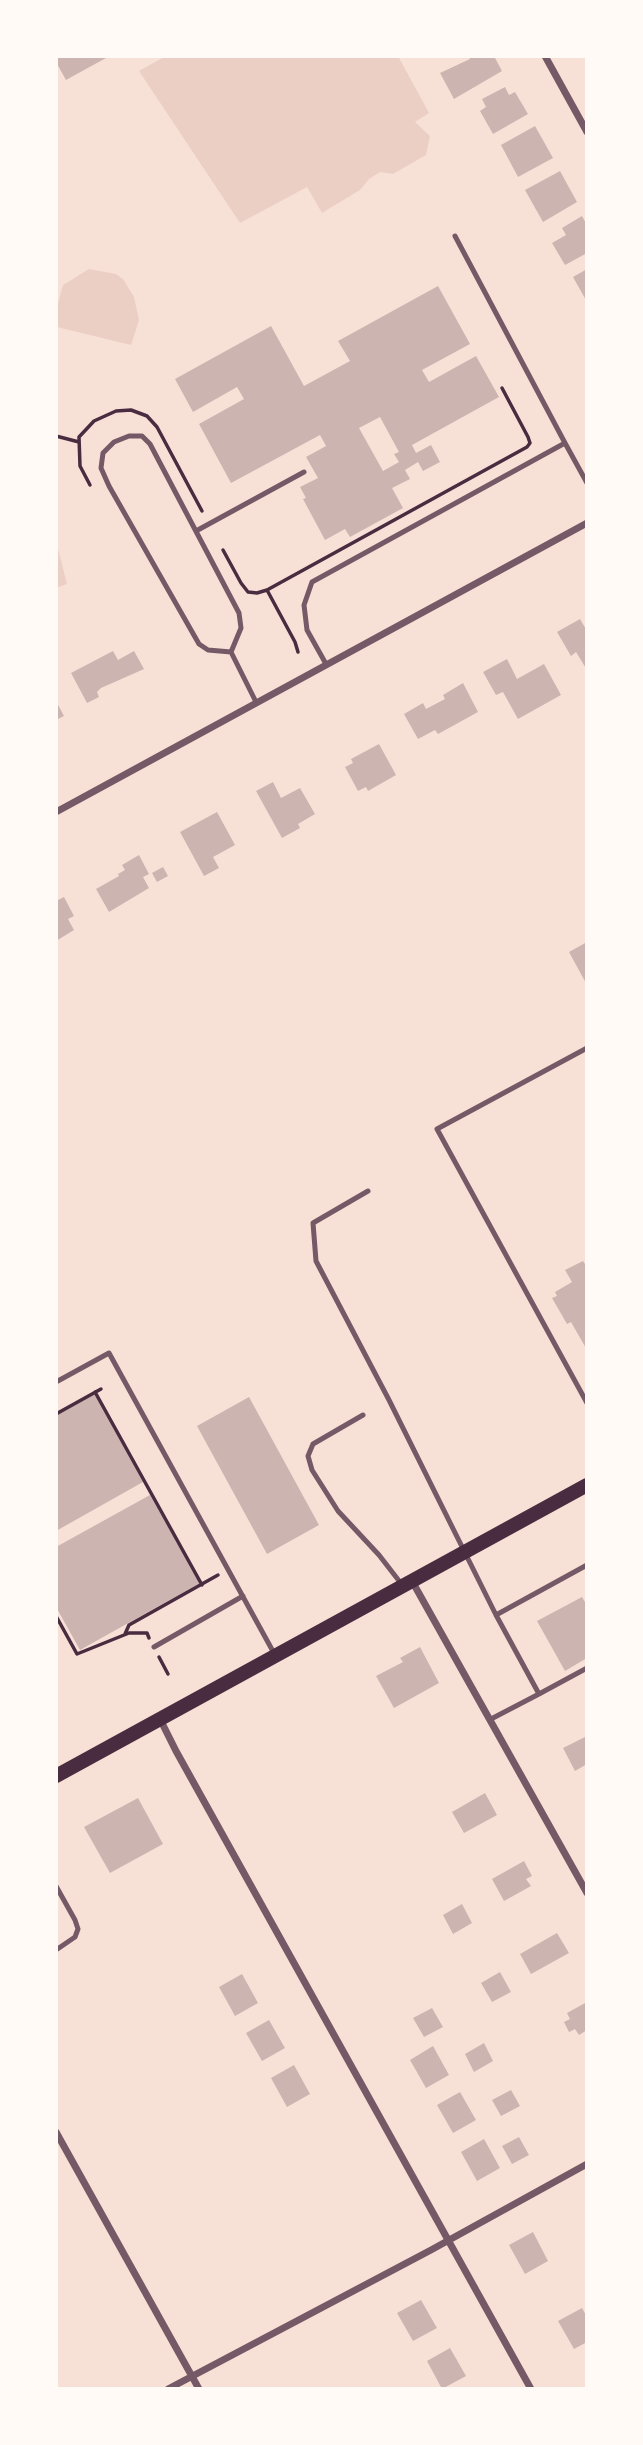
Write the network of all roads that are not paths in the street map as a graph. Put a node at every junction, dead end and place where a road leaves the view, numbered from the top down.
1 (545, 56) edge
2 (587, 132) edge
3 (455, 236) dead end
4 (565, 443) junction
5 (304, 472) dead end
6 (587, 484) edge
7 (587, 523) edge
8 (196, 531) junction
9 (231, 652) junction
10 (326, 664) junction
11 (256, 702) junction
12 (56, 812) edge
13 (587, 1048) edge
14 (368, 1191) dead end
15 (56, 1382) edge
16 (587, 1403) edge
17 (363, 1415) dead end
18 (587, 1485) edge
19 (465, 1552) junction
20 (587, 1565) edge
21 (407, 1583) junction
22 (243, 1597) junction
23 (496, 1615) junction
24 (154, 1647) road end
25 (275, 1655) junction
26 (587, 1668) edge
27 (539, 1694) junction
28 (160, 1718) junction
29 (491, 1719) junction
30 (56, 1776) edge
31 (56, 1886) edge
32 (587, 1894) edge
33 (56, 1950) edge
34 (56, 2133) edge
35 (587, 2164) edge
36 (448, 2240) junction
37 (192, 2376) junction
38 (168, 2389) edge
39 (199, 2389) edge
40 (531, 2389) edge

1 - 2 street
3 - 4 lane
4 - 6 lane
4 - 10 lane
5 - 8 lane
7 - 10 street
8 - 9 lane
8 - 9 lane
9 - 11 lane
10 - 11 street
11 - 12 street
13 - 16 lane
14 - 19 lane
15 - 22 lane
17 - 21 lane
18 - 19 main road
19 - 21 main road
19 - 23 lane
20 - 23 lane
21 - 25 main road
21 - 29 street
22 - 24 lane
22 - 25 lane
23 - 27 lane
25 - 28 main road
26 - 27 lane
27 - 29 lane
28 - 30 main road
28 - 36 street
29 - 32 street
31 - 33 lane
34 - 37 street
35 - 36 street
36 - 37 street
36 - 40 street
37 - 38 street
37 - 39 street

